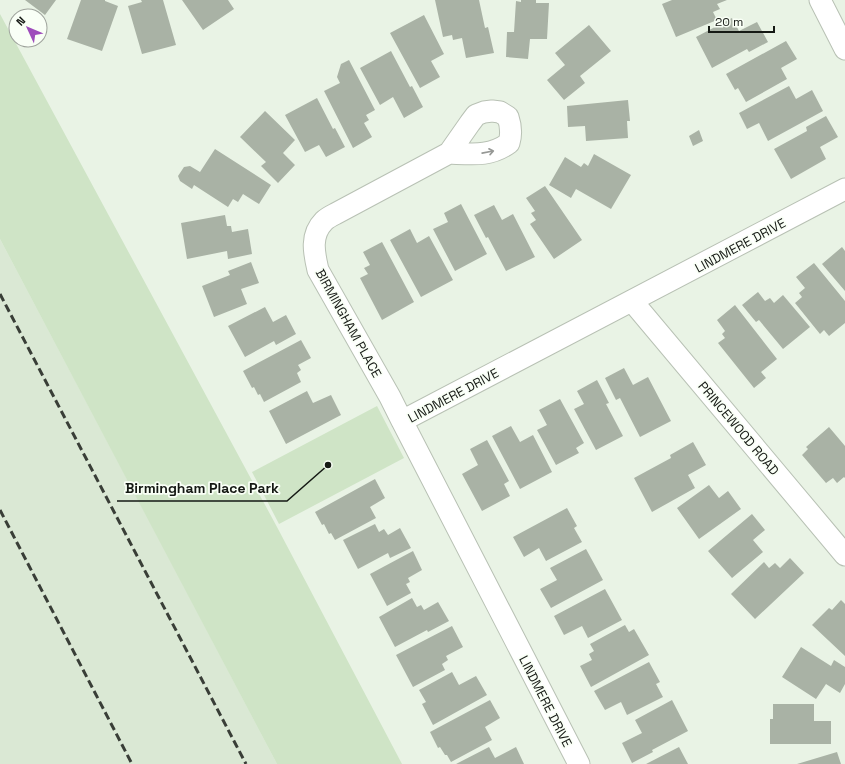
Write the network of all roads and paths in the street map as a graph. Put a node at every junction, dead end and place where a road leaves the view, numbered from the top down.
1 (820, 0) edge
2 (845, 50) edge
3 (449, 153) dead end
4 (845, 189) edge
5 (632, 301) junction
6 (402, 421) junction
7 (845, 554) edge
8 (579, 764) edge

1 - 2 street
3 - 6 street, BIRMINGHAM PLACE
4 - 5 street, LINDMERE DRIVE
5 - 6 street, LINDMERE DRIVE
5 - 7 street, PRINCEWOOD ROAD
6 - 8 street, LINDMERE DRIVE

